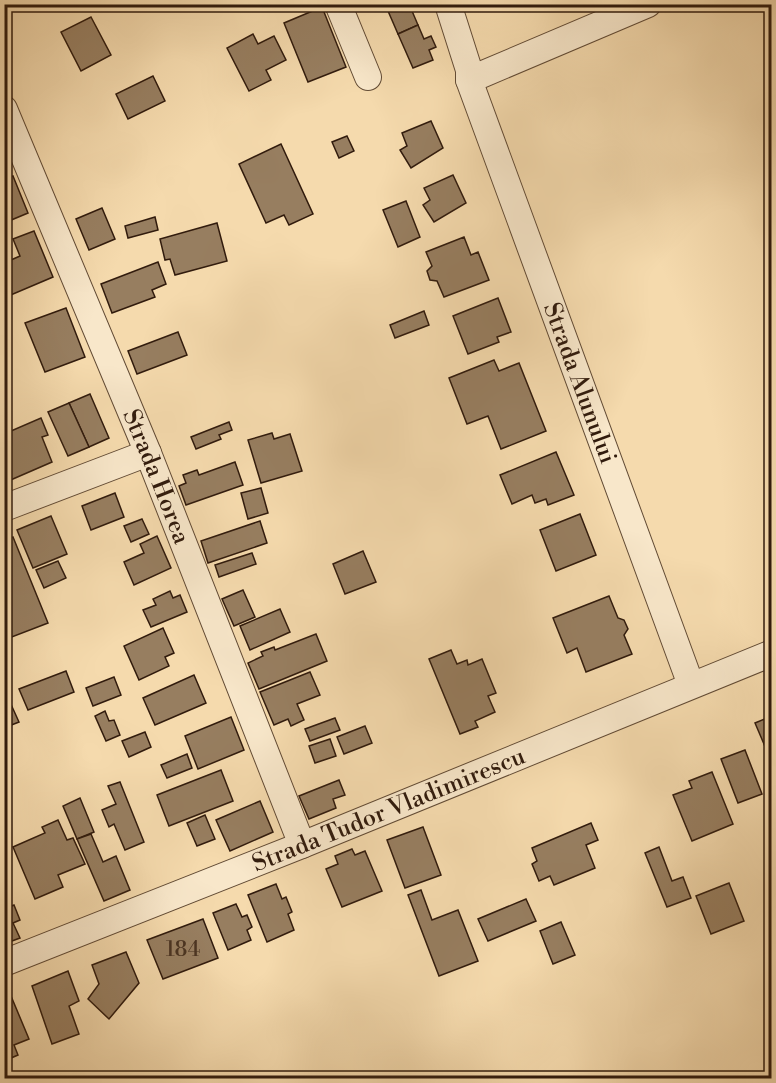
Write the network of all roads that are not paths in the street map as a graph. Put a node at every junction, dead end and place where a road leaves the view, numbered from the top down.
1 (338, 4) edge
2 (448, 4) edge
3 (648, 4) edge
4 (368, 77) dead end
5 (469, 80) junction
6 (4, 109) edge
7 (148, 453) junction
8 (4, 508) edge
9 (771, 653) edge
10 (691, 685) junction
11 (302, 845) junction
12 (4, 963) edge

1 - 4 street
2 - 5 street, Strada Alunului
3 - 5 street
5 - 10 street, Strada Alunului
6 - 7 street, Strada Horea
7 - 8 street
7 - 11 street, Strada Horea
9 - 10 street, Strada Tudor Vladimirescu
10 - 11 street, Strada Tudor Vladimirescu
11 - 12 street, Strada Tudor Vladimirescu

